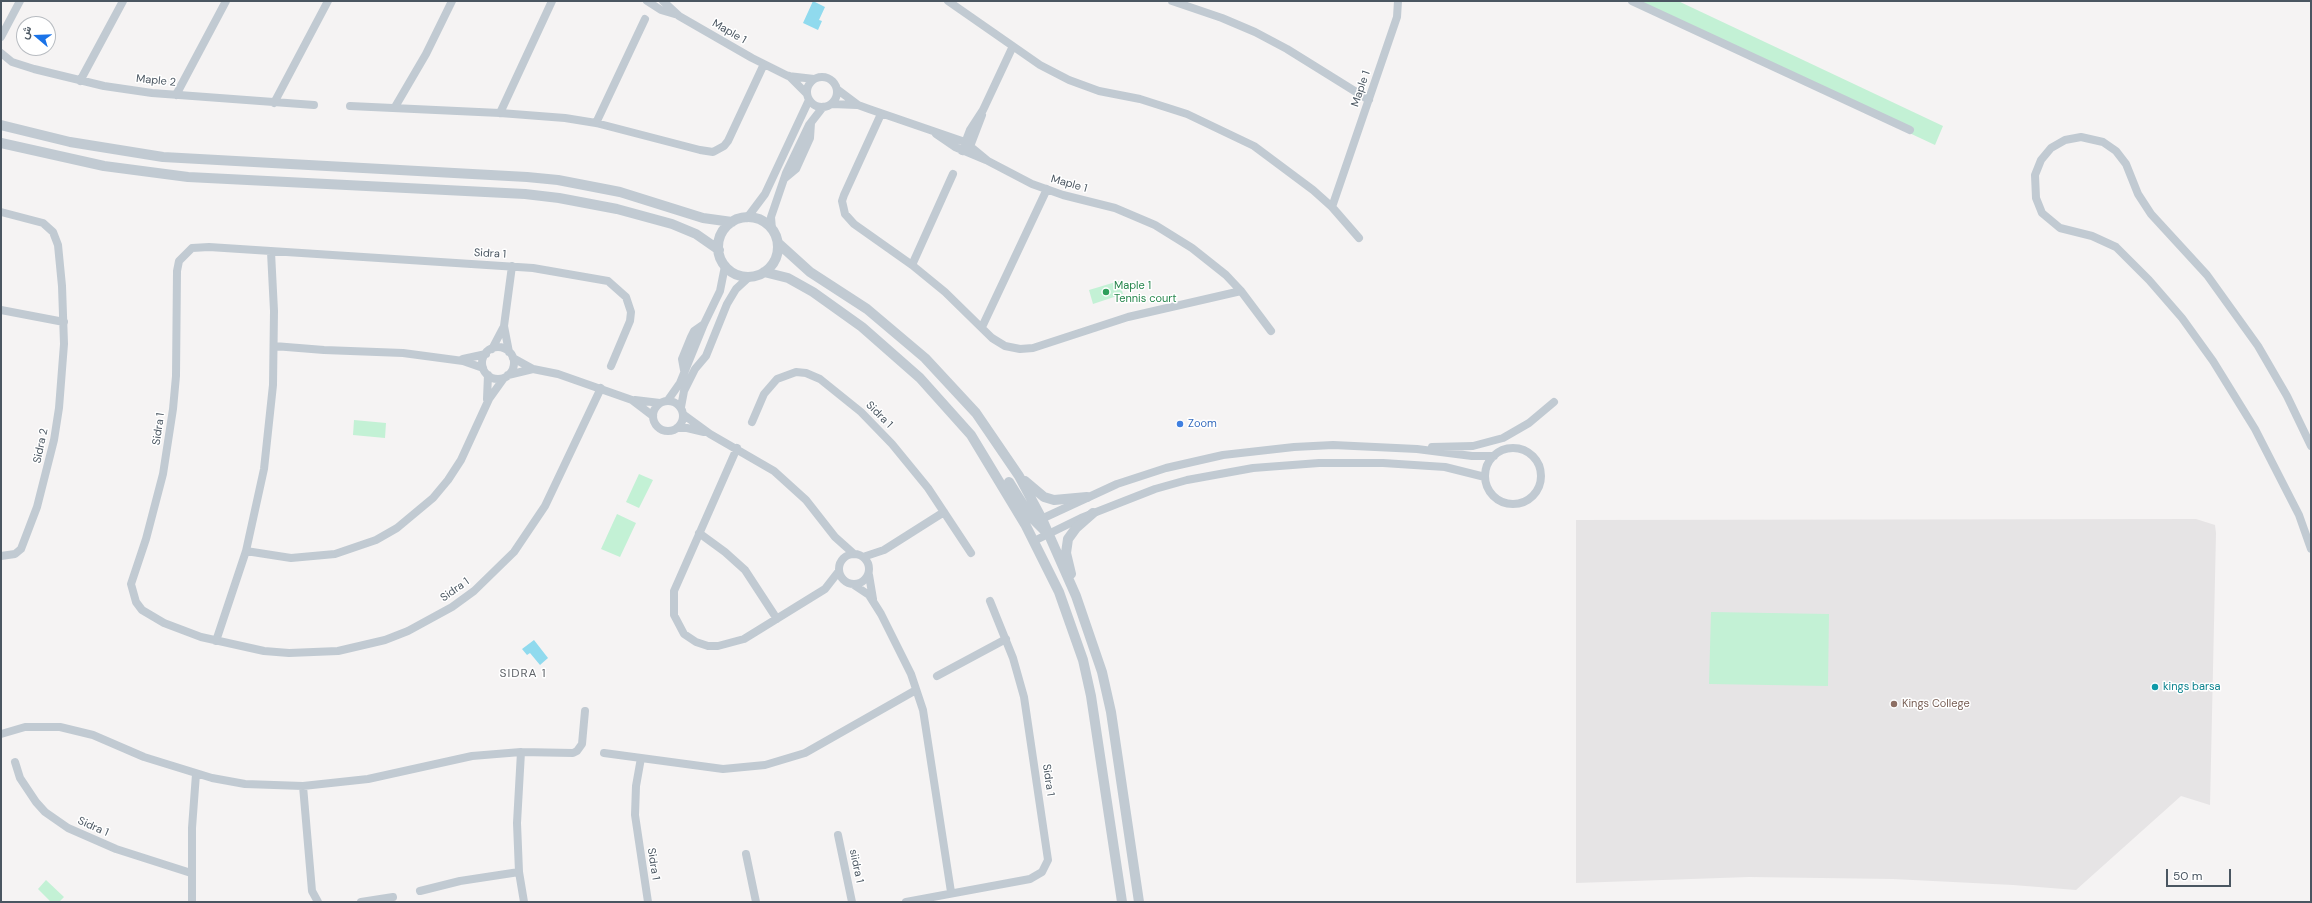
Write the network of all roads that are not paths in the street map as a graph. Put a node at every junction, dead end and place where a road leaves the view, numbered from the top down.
1 (20, 1) edge
2 (123, 1) edge
3 (226, 1) edge
4 (328, 1) edge
5 (452, 1) edge
6 (552, 1) edge
7 (663, 1) edge
8 (948, 1) edge
9 (1172, 1) edge
10 (1398, 1) edge
11 (1632, 1) edge
12 (651, 2) edge
13 (679, 16) junction
14 (645, 19) dead end
15 (1, 36) edge
16 (1013, 46) junction
17 (1, 53) edge
18 (764, 64) junction
19 (788, 76) junction
20 (814, 79) junction
21 (80, 81) junction
22 (838, 90) junction
23 (176, 95) junction
24 (808, 97) junction
25 (1369, 100) junction
26 (274, 103) junction
27 (832, 104) junction
28 (314, 105) dead end
29 (858, 105) junction
30 (350, 106) dead end
31 (395, 107) junction
32 (823, 107) junction
33 (500, 113) junction
34 (881, 114) junction
35 (596, 123) junction
36 (1, 124) edge
37 (1910, 130) dead end
38 (1, 143) edge
39 (966, 148) junction
40 (953, 174) dead end
41 (1047, 189) junction
42 (1332, 207) junction
43 (1, 212) edge
44 (747, 218) junction
45 (732, 222) junction
46 (772, 229) junction
47 (1359, 238) dead end
48 (778, 243) junction
49 (719, 250) junction
50 (271, 252) junction
51 (912, 265) junction
52 (512, 266) junction
53 (725, 266) junction
54 (764, 272) junction
55 (749, 278) junction
56 (1241, 290) junction
57 (1, 310) edge
58 (64, 322) junction
59 (504, 326) junction
60 (982, 327) junction
61 (1271, 330) dead end
62 (274, 346) junction
63 (489, 351) junction
64 (511, 355) junction
65 (457, 360) junction
66 (611, 366) dead end
67 (483, 368) junction
68 (533, 369) junction
69 (488, 375) junction
70 (506, 377) junction
71 (601, 388) junction
72 (632, 400) junction
73 (664, 402) junction
74 (1554, 402) dead end
75 (486, 406) junction
76 (682, 411) junction
77 (653, 416) junction
78 (752, 422) dead end
79 (677, 428) junction
80 (710, 434) junction
81 (2311, 446) edge
82 (737, 448) junction
83 (1417, 449) junction
84 (1494, 456) junction
85 (1020, 476) junction
86 (1486, 477) junction
87 (1087, 497) junction
88 (944, 512) junction
89 (1093, 513) junction
90 (1034, 522) junction
91 (699, 533) junction
92 (1048, 534) junction
93 (835, 537) junction
94 (1034, 541) junction
95 (2311, 549) edge
96 (884, 550) junction
97 (246, 551) junction
98 (971, 552) dead end
99 (854, 554) junction
100 (1, 556) edge
101 (863, 556) junction
102 (841, 562) junction
103 (839, 571) junction
104 (869, 571) junction
105 (851, 584) junction
106 (824, 589) junction
107 (1076, 596) junction
108 (873, 600) junction
109 (990, 601) dead end
110 (777, 619) junction
111 (1006, 639) junction
112 (216, 641) junction
113 (938, 676) dead end
114 (916, 690) junction
115 (585, 711) dead end
116 (1, 734) edge
117 (521, 752) junction
118 (604, 753) dead end
119 (641, 758) junction
120 (15, 762) dead end
121 (196, 774) junction
122 (303, 786) junction
123 (838, 835) dead end
124 (746, 854) dead end
125 (519, 872) junction
126 (191, 873) junction
127 (420, 891) dead end
128 (951, 892) junction
129 (392, 897) dead end
130 (192, 902) edge
131 (318, 902) edge
132 (361, 902) edge
133 (524, 902) edge
134 (648, 902) edge
135 (756, 902) edge
136 (852, 902) edge
137 (906, 902) edge
138 (1122, 902) edge
139 (1139, 902) edge

1 - 15 street
2 - 21 street
3 - 23 street
4 - 26 street
5 - 31 street
6 - 33 street
7 - 13 street, Maple 1
8 - 16 street
9 - 25 street
10 - 25 street, Maple 1
11 - 37 street
12 - 13 street
13 - 18 street, Maple 1
14 - 35 street
16 - 39 street
16 - 42 street
17 - 21 street, Maple 2
18 - 19 street, Maple 1
18 - 35 street
19 - 20 street
19 - 24 street
20 - 22 street
20 - 24 street
21 - 23 street, Maple 2
22 - 27 street
22 - 29 street
23 - 26 street, Maple 2
24 - 32 street
24 - 44 street
25 - 42 street, Maple 1
26 - 28 street, Maple 2
27 - 29 street
27 - 32 street
29 - 34 street
30 - 31 street
31 - 33 street
32 - 46 street
33 - 35 street
34 - 39 street
34 - 51 street
36 - 45 street
38 - 49 street
39 - 41 street, Maple 1
40 - 51 street
41 - 56 street, Maple 1
41 - 60 street
42 - 47 street
43 - 58 street, Sidra 2
44 - 45 street
44 - 46 street
45 - 49 street
46 - 48 street
48 - 54 street
48 - 85 street
49 - 53 street
50 - 52 street, Sidra 1
50 - 62 street
50 - 112 street, Sidra 1
51 - 60 street
52 - 59 street
52 - 66 street, Sidra 1
53 - 55 street
53 - 73 street
54 - 55 street
54 - 90 street
55 - 76 street
56 - 60 street
56 - 61 street, Maple 1
57 - 58 street
58 - 100 street, Sidra 2
59 - 63 street
59 - 64 street
62 - 65 street
62 - 97 street
63 - 64 street
63 - 65 street
63 - 67 street
64 - 68 street
64 - 70 street
65 - 67 street
67 - 69 street
68 - 70 street
68 - 71 street
69 - 70 street
69 - 75 street
70 - 75 street
71 - 72 street
71 - 112 street, Sidra 1
72 - 73 street
72 - 77 street
73 - 76 street
73 - 77 street
74 - 83 street
75 - 97 street
76 - 79 street
76 - 80 street
77 - 79 street
78 - 88 street, Sidra 1
79 - 80 street
80 - 82 street
81 - 95 street
82 - 91 street
82 - 93 street
83 - 84 street
83 - 87 street
84 - 86 street
84 - 86 street
85 - 87 street
85 - 90 street
86 - 89 street
87 - 90 street
88 - 96 street
88 - 98 street, Sidra 1
89 - 92 street
89 - 107 street
90 - 92 street
90 - 94 street
91 - 110 street
91 - 110 street
92 - 94 street
92 - 107 street
93 - 99 street
93 - 102 street
94 - 138 street
96 - 101 street
96 - 104 street
97 - 112 street
99 - 101 street
99 - 102 street
101 - 104 street
102 - 103 street
103 - 105 street
103 - 106 street
104 - 105 street
104 - 108 street
105 - 106 street
105 - 108 street
106 - 110 street
107 - 139 street
108 - 114 street
109 - 111 street, Sidra 1
111 - 113 street
111 - 128 street, Sidra 1
114 - 119 street
114 - 128 street
115 - 117 street
116 - 121 street
117 - 122 street
117 - 125 street
118 - 119 street
119 - 134 street, Sidra 1
120 - 126 street, Sidra 1
121 - 122 street
121 - 126 street
122 - 131 street
123 - 136 street, siidra 1
124 - 135 street
125 - 127 street
125 - 133 street
126 - 130 street
128 - 137 street, Sidra 1
129 - 132 street

